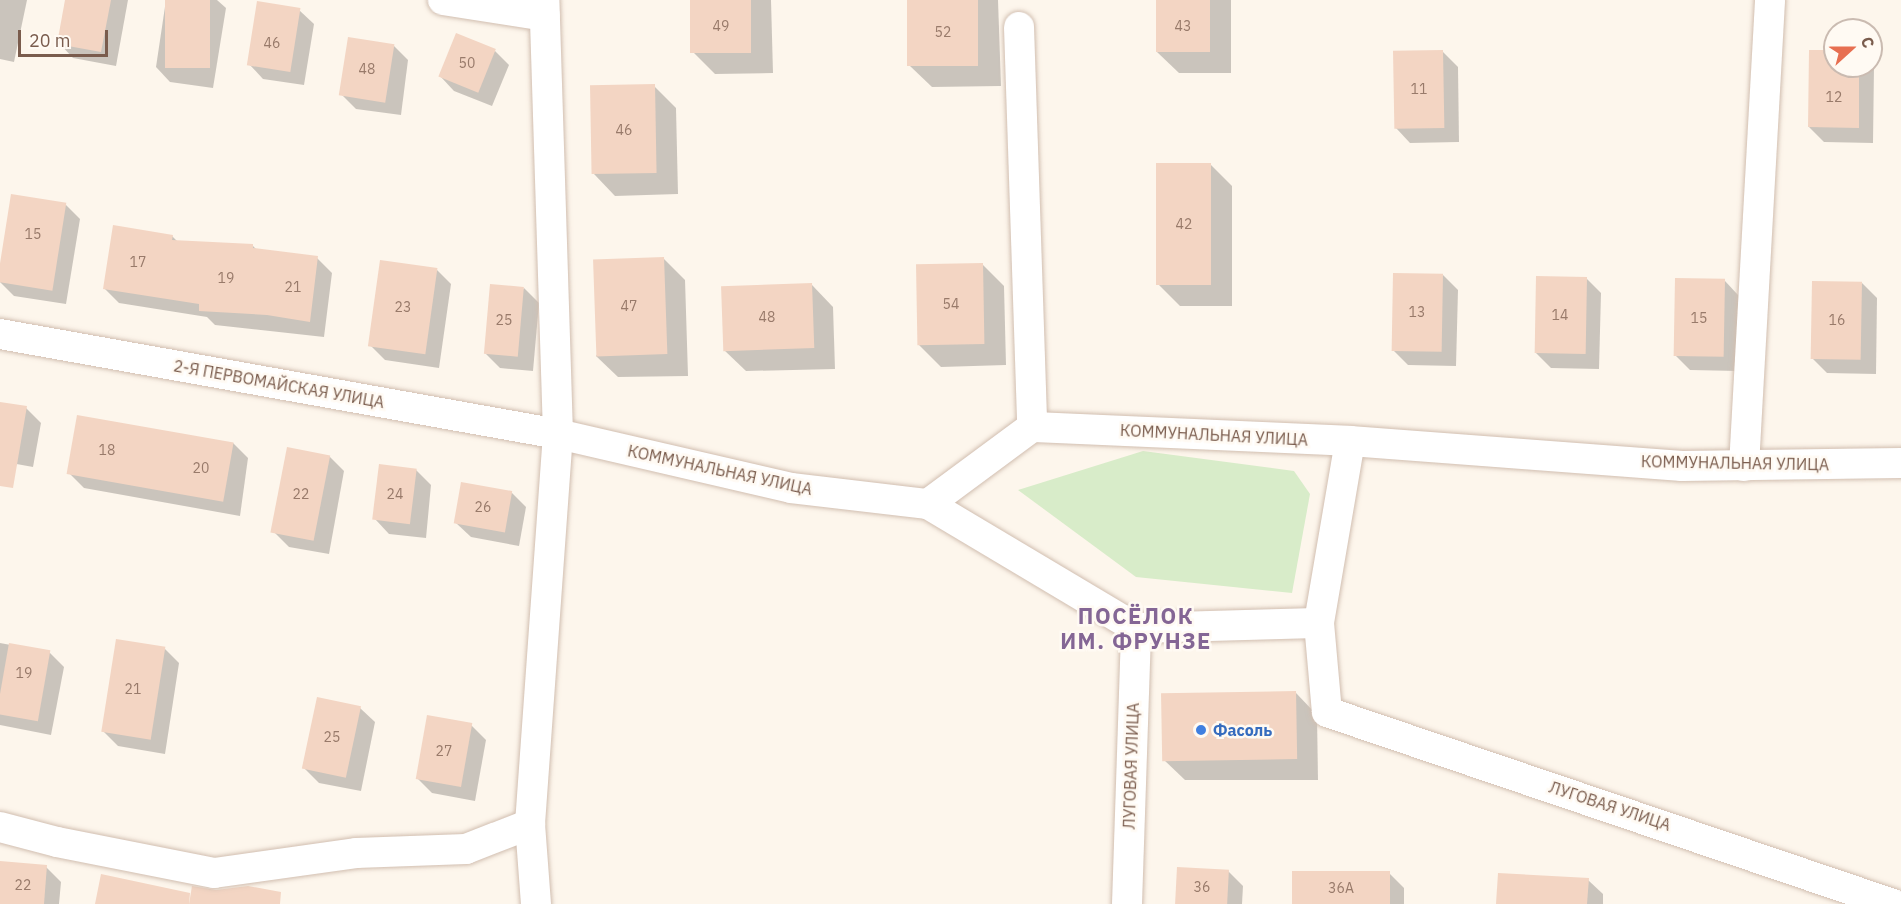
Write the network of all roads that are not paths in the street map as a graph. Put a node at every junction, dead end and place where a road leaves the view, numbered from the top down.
1 (443, 0) edge
2 (1770, 0) edge
3 (544, 8) edge
4 (1019, 27) dead end
5 (0, 334) edge
6 (1032, 427) junction
7 (558, 434) junction
8 (1350, 441) junction
9 (1901, 463) edge
10 (1744, 466) junction
11 (928, 504) junction
12 (1319, 623) junction
13 (1136, 628) junction
14 (530, 824) junction
15 (0, 827) edge
16 (536, 904) edge
17 (1127, 904) edge
18 (1893, 904) edge

1 - 3 street
2 - 10 street
3 - 7 street
4 - 6 street
5 - 7 street, 2-Я ПЕРВОМАЙСКАЯ УЛИЦА
6 - 8 street, КОММУНАЛЬНАЯ УЛИЦА
6 - 11 street
7 - 11 street, КОММУНАЛЬНАЯ УЛИЦА
7 - 14 street
8 - 10 street, КОММУНАЛЬНАЯ УЛИЦА
8 - 12 street
9 - 10 street, КОММУНАЛЬНАЯ УЛИЦА
11 - 13 street
12 - 13 street
12 - 18 street, ЛУГОВАЯ УЛИЦА
13 - 17 street, ЛУГОВАЯ УЛИЦА
14 - 15 street
14 - 16 street

